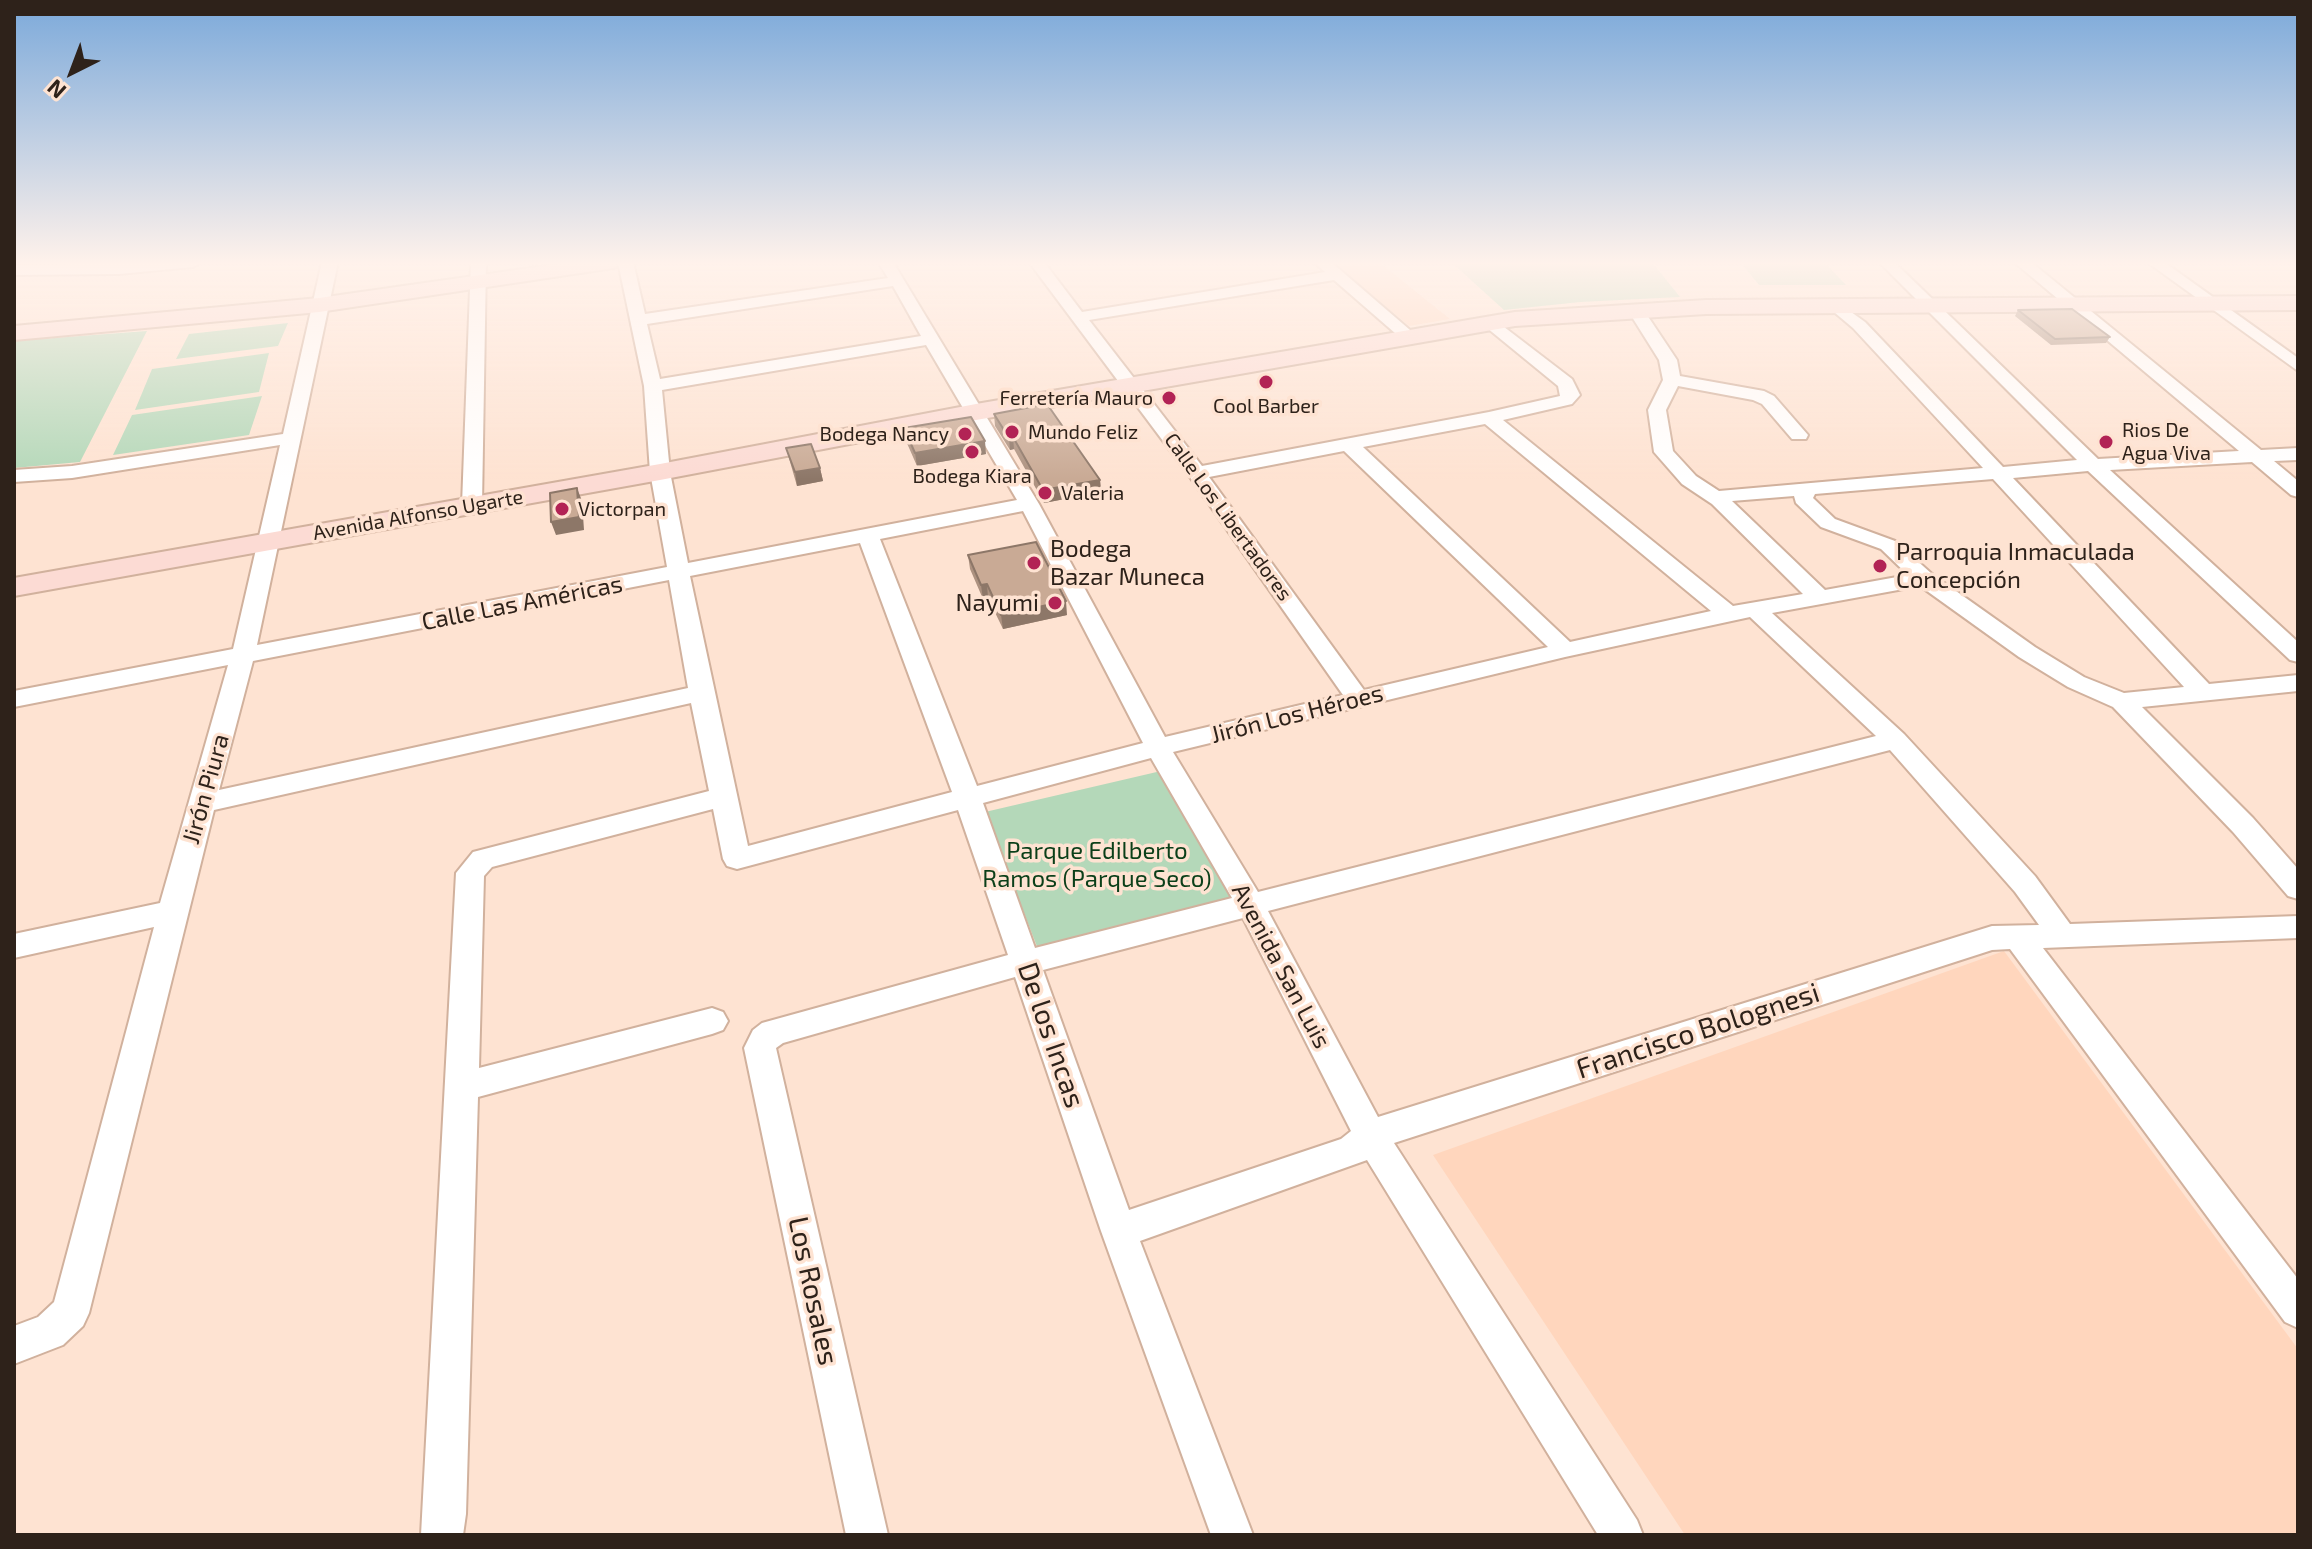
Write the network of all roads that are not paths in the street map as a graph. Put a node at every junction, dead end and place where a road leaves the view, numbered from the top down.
1 (313, 334) edge
2 (476, 334) edge
3 (641, 334) edge
4 (928, 334) edge
5 (1092, 334) edge
6 (1420, 334) edge
7 (1503, 334) edge
8 (1651, 334) edge
9 (1868, 334) edge
10 (1957, 334) edge
11 (2106, 334) edge
12 (2253, 334) edge
13 (1409, 336) joint
14 (931, 339) junction
15 (2298, 366) edge
16 (1672, 380) junction
17 (653, 386) junction
18 (1131, 386) junction
19 (976, 412) junction
20 (1489, 418) junction
21 (1799, 435) dead end
22 (291, 438) junction
23 (1347, 443) junction
24 (2298, 454) edge
25 (2255, 457) junction
26 (2093, 465) junction
27 (660, 472) junction
28 (1197, 473) junction
29 (1997, 474) junction
30 (14, 476) edge
31 (1807, 487) junction
32 (2298, 491) edge
33 (1719, 500) junction
34 (1029, 504) junction
35 (472, 505) junction
36 (868, 535) junction
37 (266, 543) junction
38 (678, 573) junction
39 (1924, 579) junction
40 (14, 587) edge
41 (1820, 598) junction
42 (1755, 609) junction
43 (1728, 614) junction
44 (1565, 650) junction
45 (243, 655) junction
46 (2298, 655) edge
47 (2298, 683) edge
48 (2202, 691) junction
49 (701, 693) junction
50 (14, 699) edge
51 (1358, 699) junction
52 (2122, 701) junction
53 (1895, 740) junction
54 (1158, 748) junction
55 (725, 796) junction
56 (967, 799) junction
57 (201, 803) junction
58 (2298, 888) edge
59 (1250, 904) junction
60 (172, 912) junction
61 (2298, 927) edge
62 (2063, 936) junction
63 (2018, 937) junction
64 (14, 946) edge
65 (1026, 962) junction
66 (712, 1021) dead end
67 (462, 1087) junction
68 (1370, 1135) junction
69 (1119, 1231) junction
70 (2298, 1309) edge
71 (14, 1345) edge
72 (442, 1535) edge
73 (867, 1535) edge
74 (1232, 1535) edge
75 (1622, 1535) edge

1 - 22 street, Jirón Piura
2 - 35 street
3 - 17 street
4 - 14 street, Avenida San Luis
5 - 18 street, Calle Los Libertadores
6 - 13 street, Avenida Alfonso Ugarte
7 - 20 street
8 - 16 street
9 - 29 street
10 - 26 street
11 - 25 street
12 - 15 street
13 - 18 street, Avenida Alfonso Ugarte
14 - 17 street
14 - 19 street, Avenida San Luis
16 - 21 street
16 - 33 street
17 - 27 street
18 - 19 street, Avenida Alfonso Ugarte
18 - 28 street, Calle Los Libertadores
19 - 27 street, Avenida Alfonso Ugarte
19 - 34 street, Avenida San Luis
20 - 23 street
20 - 43 street
22 - 30 street
22 - 37 street, Jirón Piura
23 - 28 street
23 - 44 street
24 - 25 street
25 - 26 street
25 - 32 street
26 - 29 street
26 - 46 street
27 - 35 street, Avenida Alfonso Ugarte
27 - 38 street
28 - 51 street, Calle Los Libertadores
29 - 31 street
29 - 48 street
31 - 33 street
31 - 39 street
33 - 41 street
34 - 36 street, Calle Las Américas
34 - 54 street, Avenida San Luis
35 - 37 street, Avenida Alfonso Ugarte
36 - 38 street, Calle Las Américas
36 - 56 street, De los Incas
37 - 40 street, Avenida Alfonso Ugarte
37 - 45 street, Jirón Piura
38 - 45 street, Calle Las Américas
38 - 49 street
39 - 41 street, Jirón Los Héroes
39 - 52 street
41 - 42 street, Jirón Los Héroes
42 - 43 street, Jirón Los Héroes
42 - 53 street
43 - 44 street, Jirón Los Héroes
44 - 51 street, Jirón Los Héroes
45 - 50 street, Calle Las Américas
45 - 57 street, Jirón Piura
47 - 48 street
48 - 52 street
49 - 55 street
49 - 57 street
51 - 54 street, Jirón Los Héroes
52 - 58 street
53 - 59 street
53 - 62 street
54 - 56 street, Jirón Los Héroes
54 - 59 street, Avenida San Luis
55 - 56 street, Jirón Los Héroes
55 - 67 street
56 - 65 street, De los Incas
57 - 60 street, Jirón Piura
59 - 65 street
59 - 68 street, Avenida San Luis
60 - 64 street
60 - 71 street, Jirón Piura
61 - 62 street, Francisco Bolognesi
62 - 63 street, Francisco Bolognesi
63 - 68 street, Francisco Bolognesi
63 - 70 street
65 - 69 street, De los Incas
65 - 73 street, Los Rosales
66 - 67 street
67 - 72 street
68 - 69 street, Francisco Bolognesi
68 - 75 street, Avenida San Luis
69 - 74 street, De los Incas

